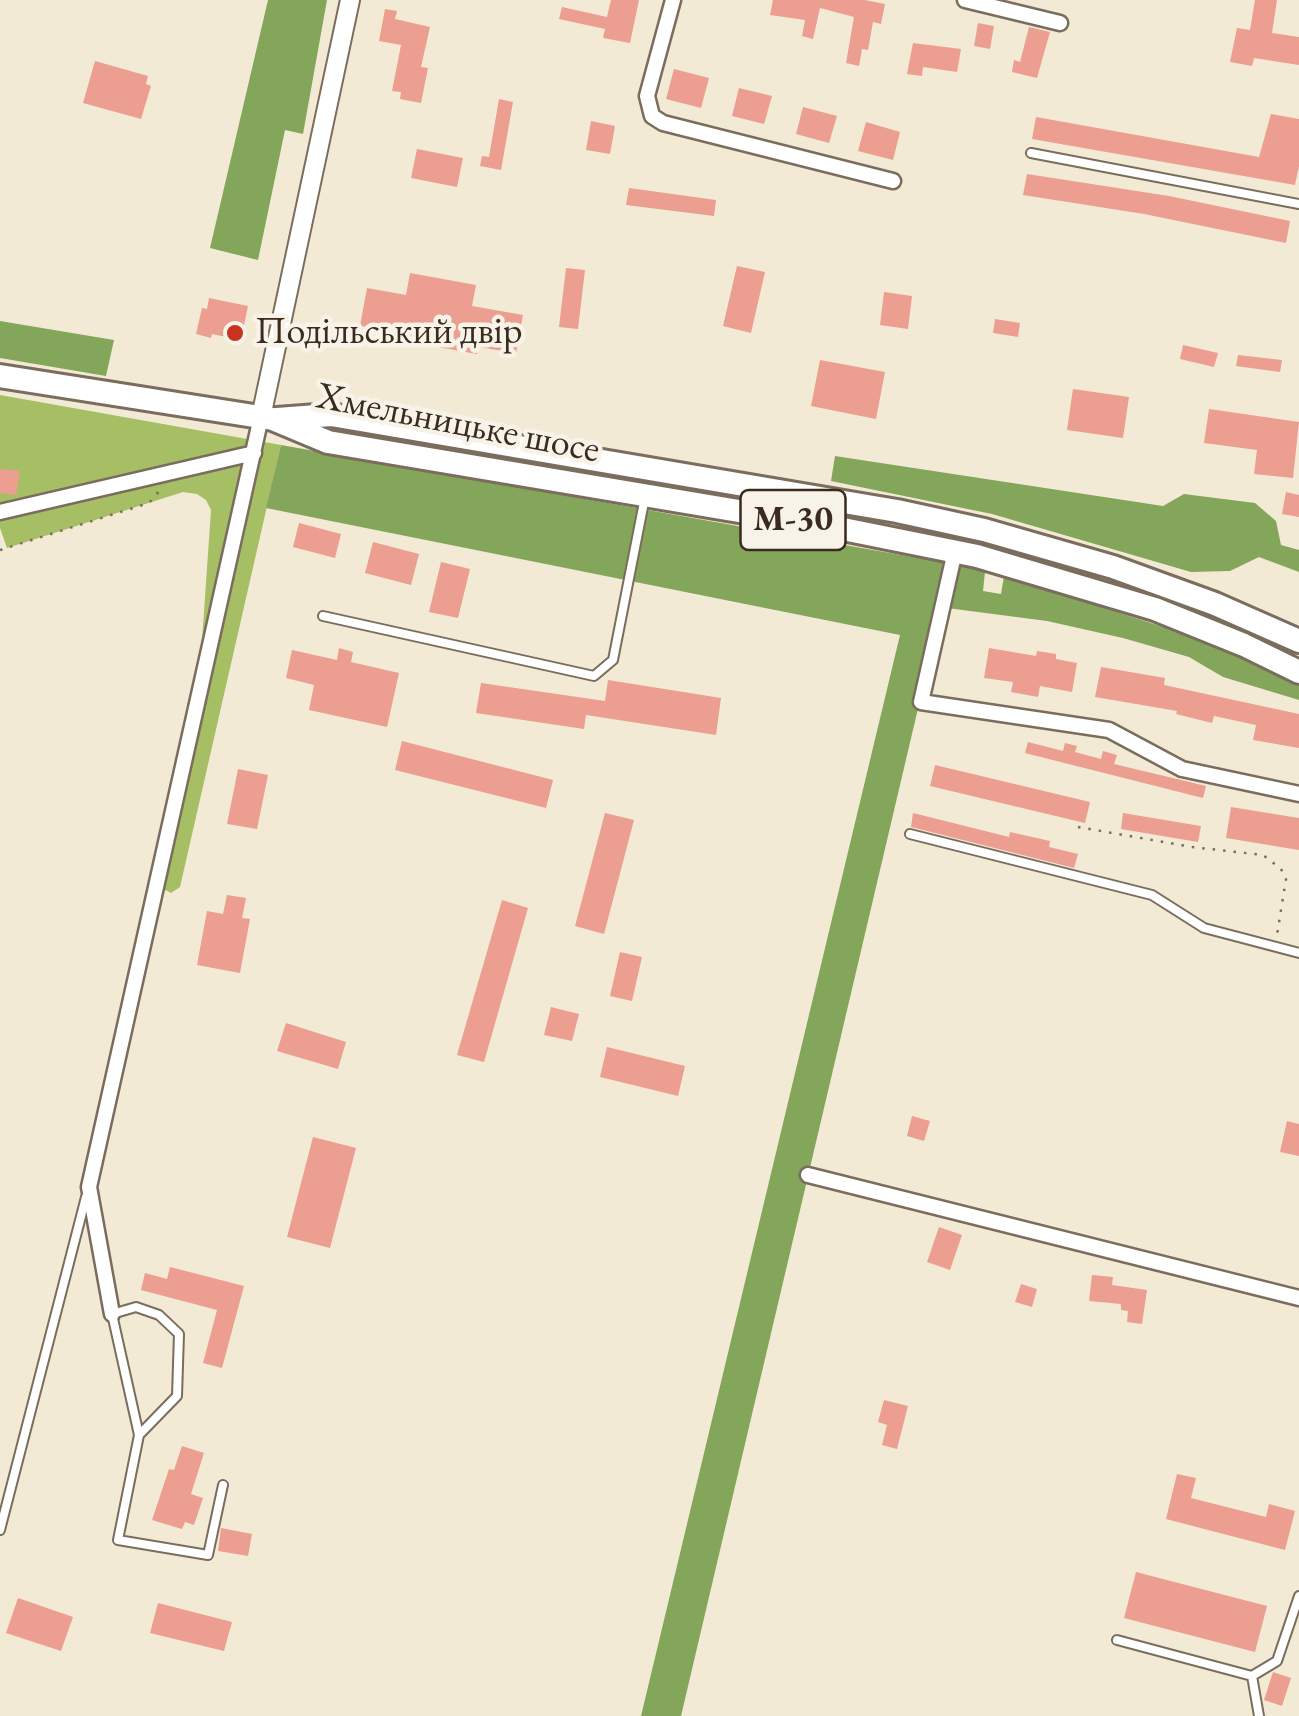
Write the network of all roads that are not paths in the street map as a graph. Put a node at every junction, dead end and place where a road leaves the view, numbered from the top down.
1 (350, 0) edge
2 (673, 0) edge
3 (965, 0) edge
4 (1060, 22) dead end
5 (1031, 153) dead end
6 (894, 181) dead end
7 (1299, 204) edge
8 (0, 376) edge
9 (267, 418) junction
10 (254, 453) junction
11 (645, 496) junction
12 (0, 512) edge
13 (955, 551) junction
14 (323, 616) dead end
15 (1299, 641) edge
16 (1299, 672) edge
17 (1299, 794) edge
18 (910, 834) dead end
19 (1299, 953) edge
20 (808, 1175) dead end
21 (88, 1187) junction
22 (1299, 1298) edge
23 (112, 1314) junction
24 (139, 1435) junction
25 (223, 1485) dead end
26 (0, 1530) edge
27 (1299, 1596) edge
28 (1118, 1640) dead end
29 (1252, 1676) junction
30 (1260, 1716) edge

1 - 9 street
2 - 6 street
3 - 4 street
5 - 7 lane
8 - 9 highway, М-30
9 - 10 street
9 - 11 highway, Хмельницьке шосе / М-30
9 - 15 highway, Хмельницьке шосе / М-30
10 - 12 street
10 - 21 street
11 - 13 highway, Хмельницьке шосе / М-30
11 - 14 lane
13 - 16 highway, Хмельницьке шосе / М-30
13 - 17 street
18 - 19 lane
20 - 22 street
21 - 23 street
21 - 26 lane
23 - 24 lane
23 - 24 lane
24 - 25 lane
27 - 29 lane
28 - 29 lane
29 - 30 lane

